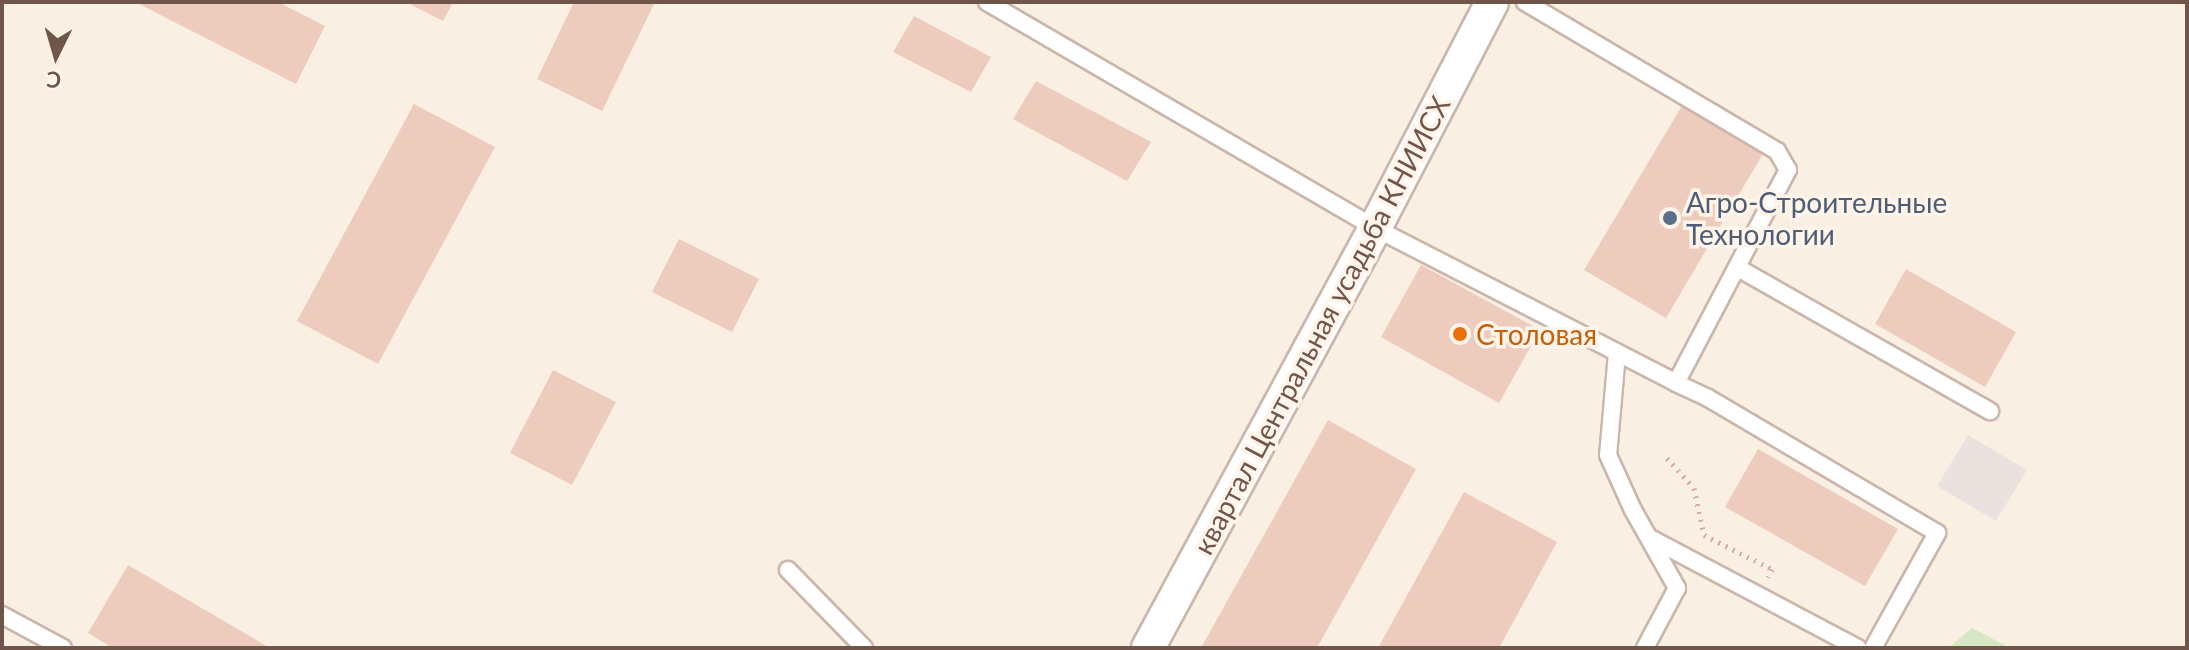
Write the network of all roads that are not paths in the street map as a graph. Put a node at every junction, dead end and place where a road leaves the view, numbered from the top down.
1 (987, 2) edge
2 (1492, 2) edge
3 (1525, 2) edge
4 (1375, 228) junction
5 (1738, 268) junction
6 (1617, 353) junction
7 (1676, 383) junction
8 (1990, 411) dead end
9 (1652, 539) junction
10 (788, 570) dead end
11 (2, 615) edge
12 (63, 648) edge
13 (864, 648) edge
14 (1148, 648) edge
15 (1645, 648) edge
16 (1858, 648) edge
17 (1873, 648) edge

1 - 4 lane
2 - 4 street, квартал Центральная усадьба КНИИСХ
3 - 5 lane
4 - 6 lane
4 - 14 street, квартал Центральная усадьба КНИИСХ
5 - 7 lane
5 - 8 lane
6 - 7 lane
6 - 9 lane
7 - 17 lane
9 - 15 lane
9 - 16 lane
10 - 13 lane
11 - 12 lane

